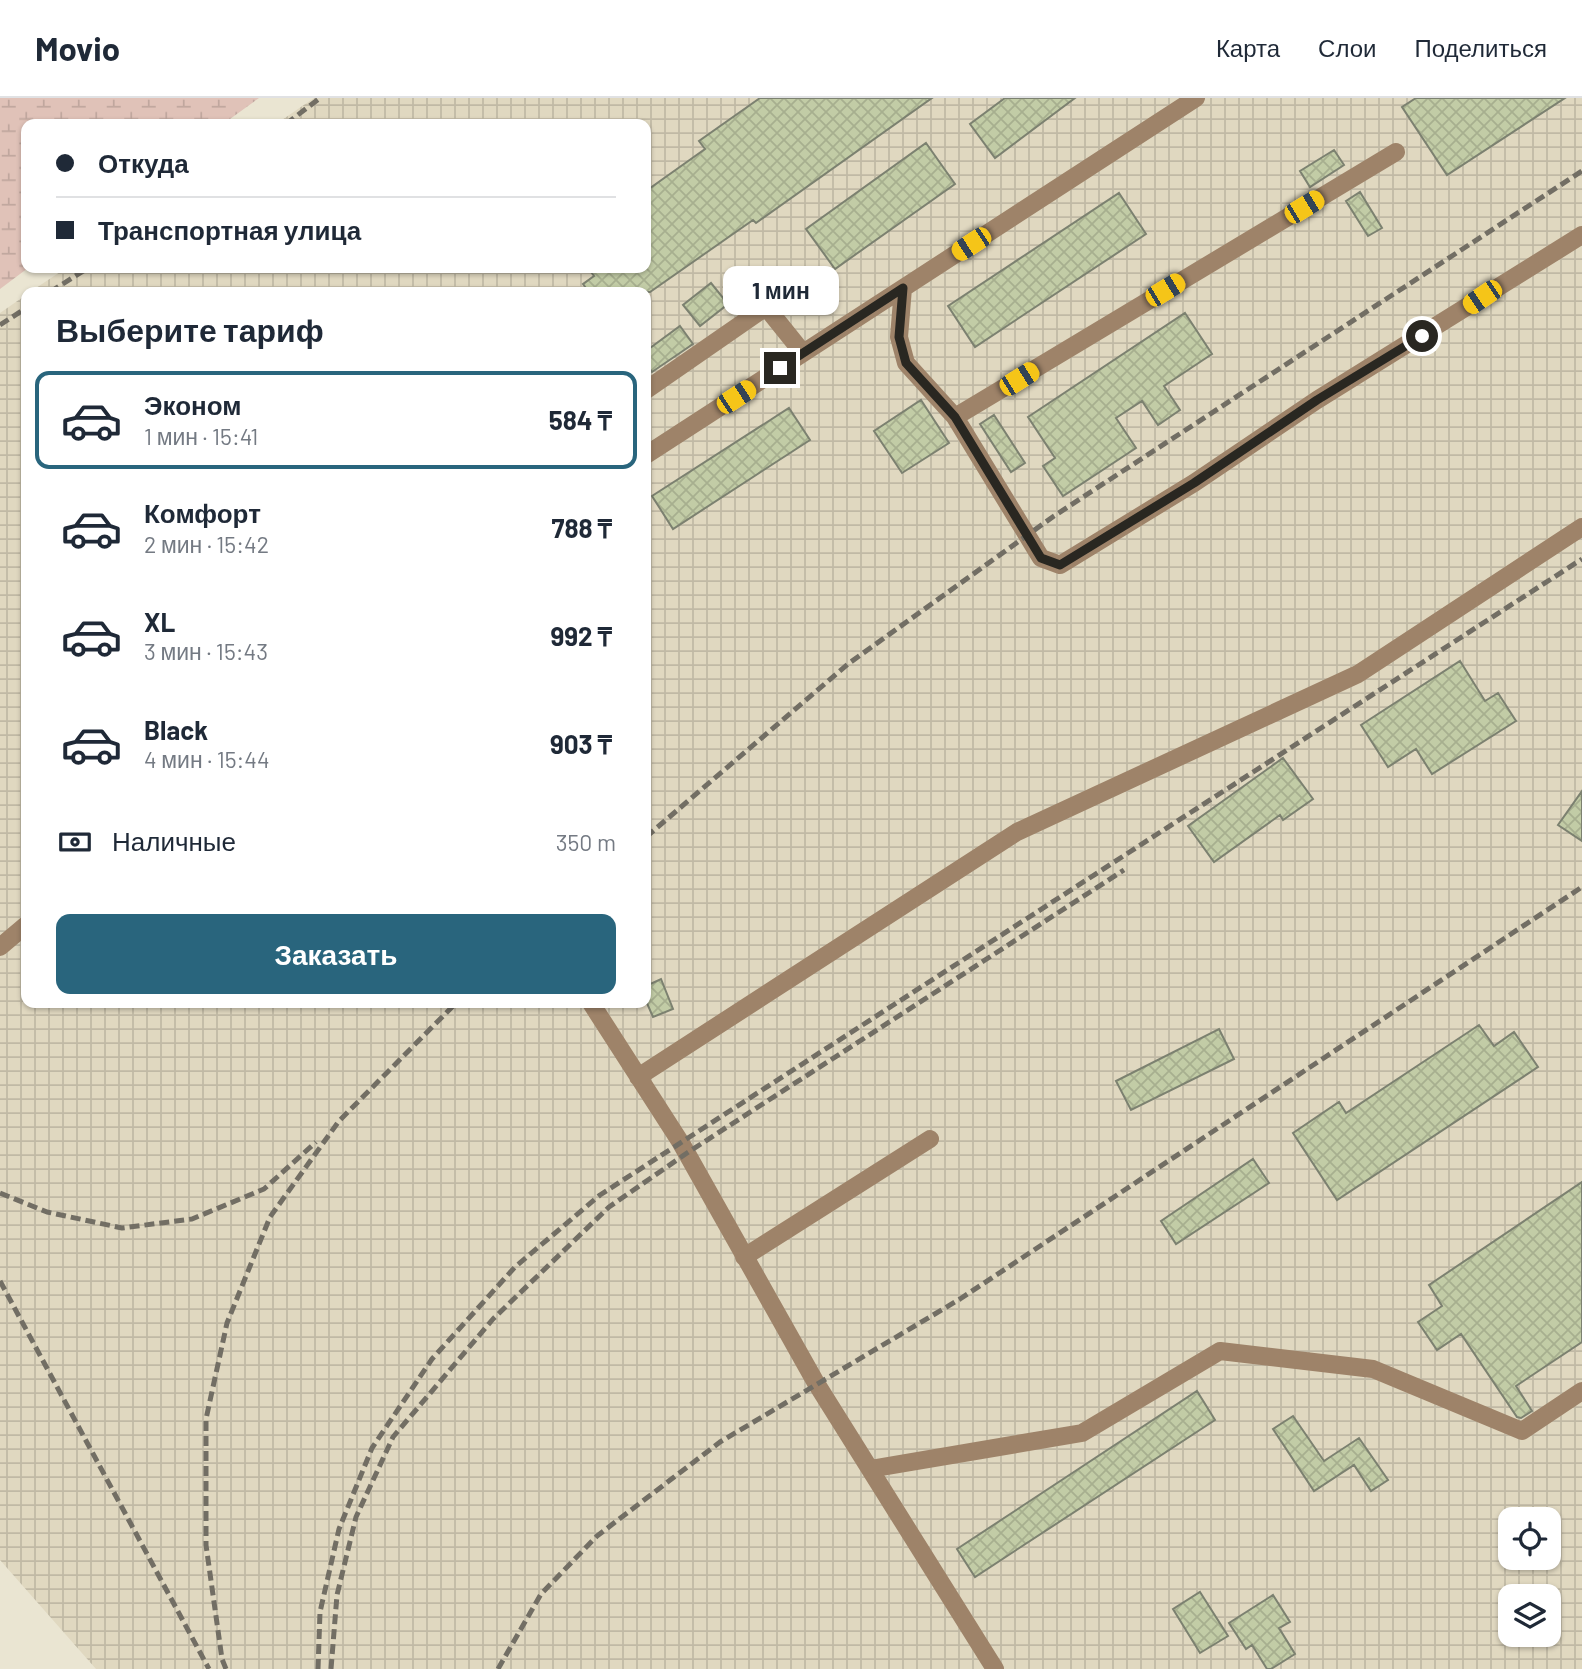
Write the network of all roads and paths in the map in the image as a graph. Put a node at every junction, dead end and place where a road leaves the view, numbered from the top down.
1 (1196, 98) edge
2 (1396, 152) dead end
3 (1582, 235) edge
4 (903, 288) junction
5 (803, 353) junction
6 (651, 387) edge
7 (955, 417) junction
8 (651, 452) edge
9 (1582, 527) edge
10 (21, 929) edge
11 (0, 947) edge
12 (594, 1008) edge
13 (638, 1077) junction
14 (930, 1139) dead end
15 (744, 1257) junction
16 (1582, 1391) edge
17 (870, 1469) junction
18 (995, 1669) edge

1 - 4 street
2 - 7 street
3 - 7 street
4 - 5 street
4 - 7 street
5 - 6 street
5 - 8 street
9 - 13 street
10 - 11 street
12 - 13 street
13 - 15 street
14 - 15 street
15 - 17 street
16 - 17 street
17 - 18 street

